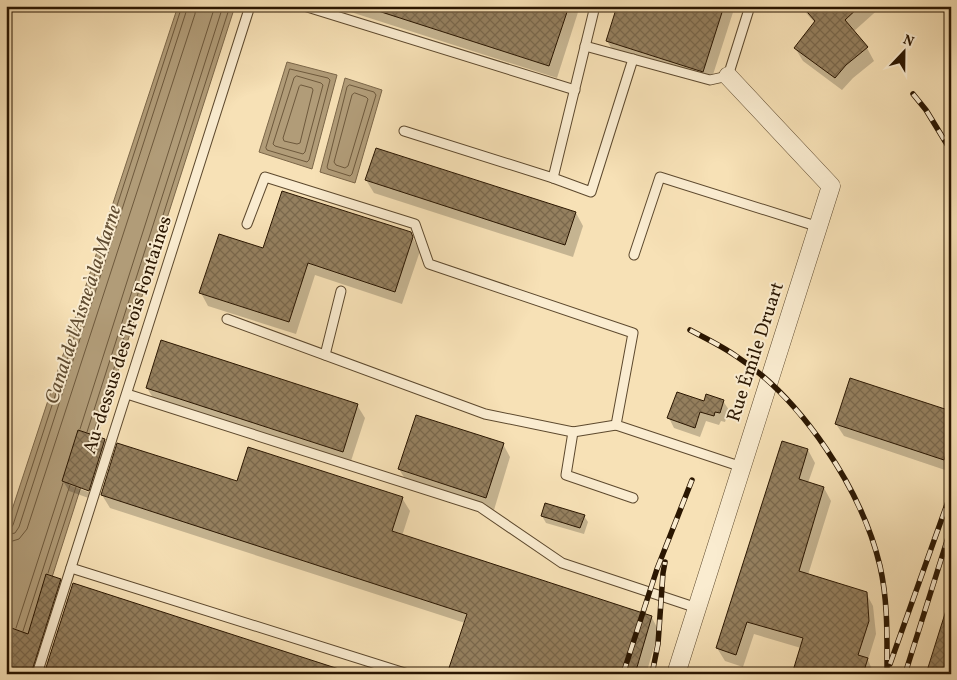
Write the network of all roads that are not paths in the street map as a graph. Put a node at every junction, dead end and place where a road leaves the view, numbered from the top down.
1 (250, 6) edge
2 (304, 6) edge
3 (595, 6) edge
4 (750, 6) edge
5 (585, 46) junction
6 (633, 59) junction
7 (728, 76) junction
8 (575, 90) junction
9 (404, 132) dead end
10 (553, 178) junction
11 (247, 224) dead end
12 (819, 227) junction
13 (634, 255) dead end
14 (341, 291) dead end
15 (227, 319) dead end
16 (325, 355) junction
17 (126, 394) junction
18 (616, 425) junction
19 (572, 432) junction
20 (742, 467) junction
21 (632, 498) dead end
22 (71, 568) junction
23 (697, 608) junction
24 (37, 674) edge
25 (408, 674) edge
26 (676, 674) edge

1 - 17 lane, Au-dessus des Trois Fontaines
2 - 8 lane
3 - 5 lane
4 - 7 lane
5 - 6 lane
5 - 8 lane
6 - 7 lane
6 - 10 lane
7 - 12 street, Rue Émile Druart
8 - 10 lane
9 - 10 lane
11 - 18 lane
12 - 13 lane
12 - 20 street, Rue Émile Druart
14 - 16 lane
15 - 16 lane
16 - 19 lane
17 - 22 lane, Au-dessus des Trois Fontaines
17 - 23 lane
18 - 19 lane
18 - 20 lane
19 - 21 lane
20 - 23 street, Rue Émile Druart
22 - 24 lane, Au-dessus des Trois Fontaines
22 - 25 lane
23 - 26 street, Rue Émile Druart

